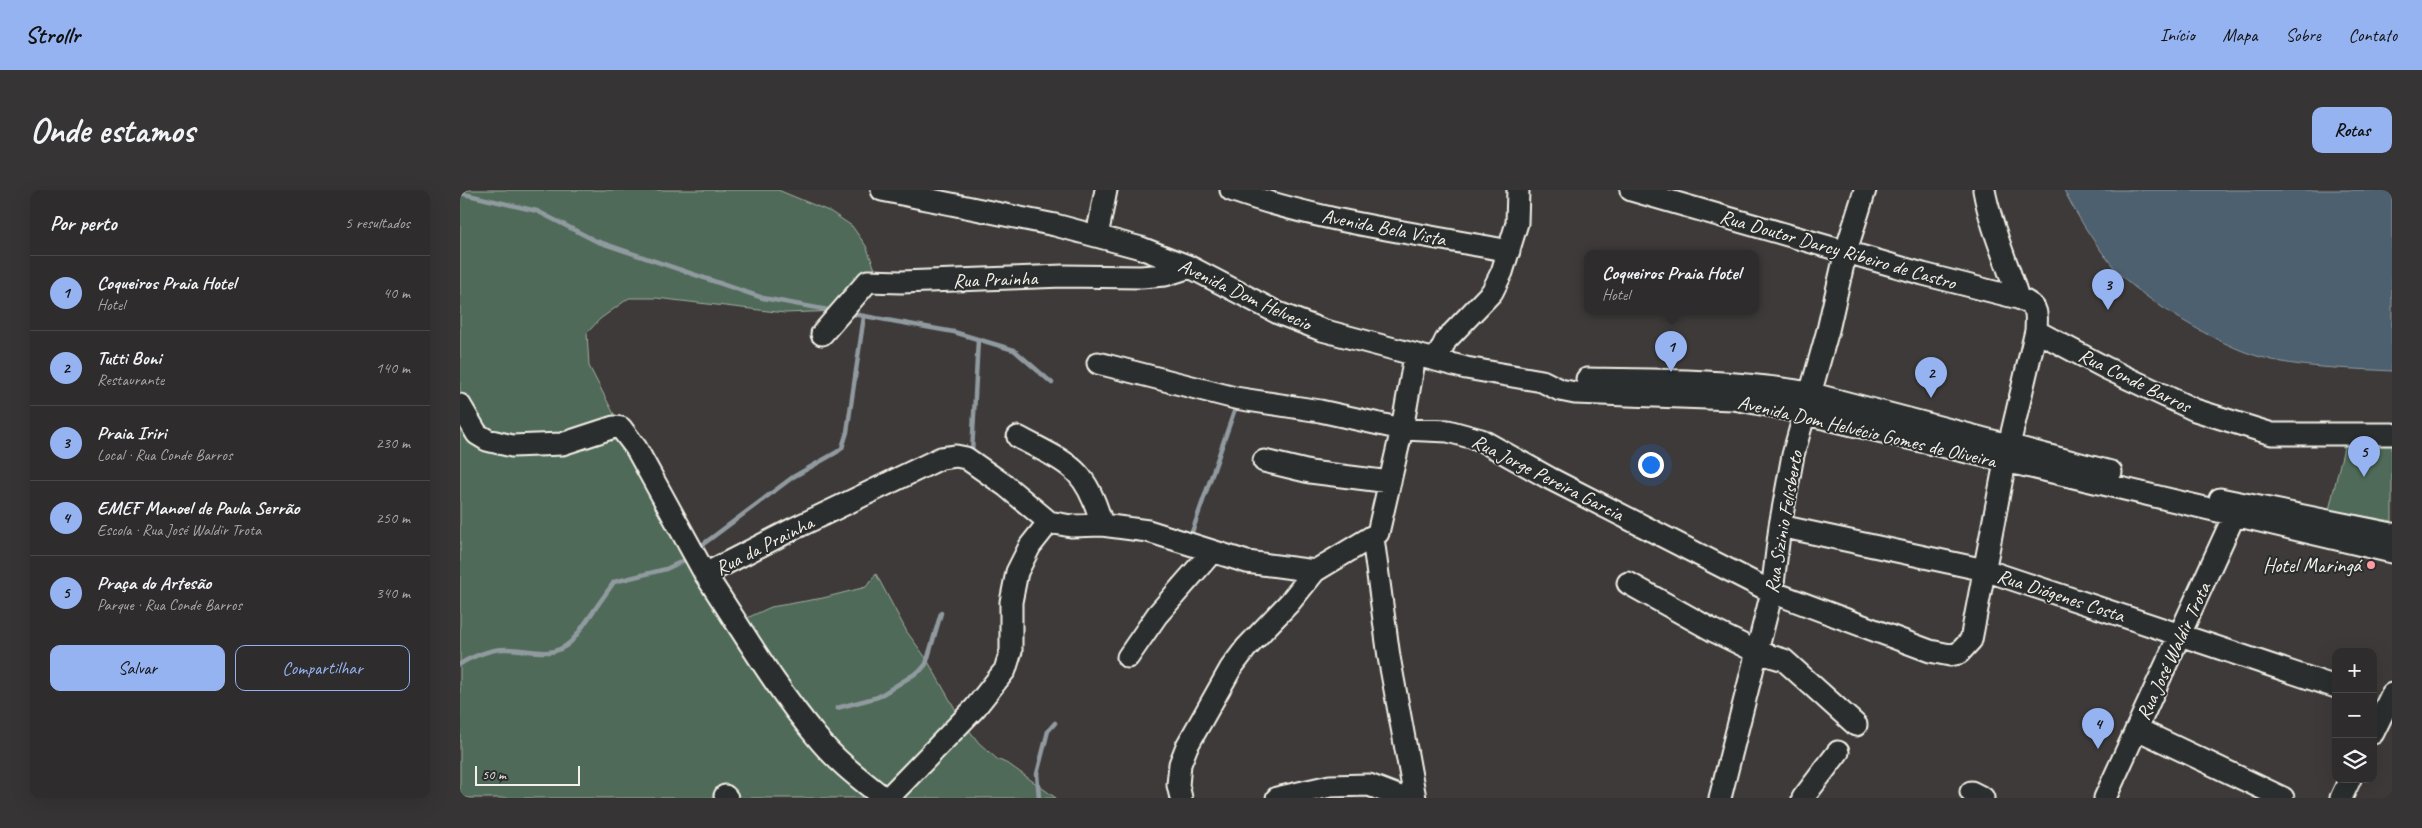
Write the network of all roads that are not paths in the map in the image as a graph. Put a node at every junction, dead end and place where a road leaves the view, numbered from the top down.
1 (882, 190) edge
2 (1106, 190) edge
3 (1231, 190) edge
4 (1518, 190) edge
5 (1631, 190) edge
6 (1865, 190) edge
7 (1984, 190) edge
8 (1097, 236) junction
9 (1509, 251) junction
10 (1846, 251) junction
11 (1190, 267) junction
12 (2018, 298) junction
13 (2036, 331) junction
14 (822, 334) dead end
15 (1415, 356) junction
16 (1436, 360) junction
17 (1098, 364) dead end
18 (1542, 381) joint
19 (1806, 403) junction
20 (460, 405) edge
21 (1402, 428) junction
22 (2392, 434) edge
23 (1018, 437) dead end
24 (2007, 454) junction
25 (1264, 461) dead end
26 (1390, 482) junction
27 (2237, 510) junction
28 (1049, 522) junction
29 (1102, 525) junction
30 (1780, 526) junction
31 (2392, 534) edge
32 (1373, 538) junction
33 (1212, 552) junction
34 (2392, 552) edge
35 (1985, 570) junction
36 (1315, 571) junction
37 (706, 574) junction
38 (1628, 583) dead end
39 (1772, 592) junction
40 (2182, 634) junction
41 (1756, 652) junction
42 (1128, 657) dead end
43 (2332, 686) edge
44 (2386, 701) edge
45 (2377, 723) edge
46 (1856, 725) dead end
47 (2137, 729) junction
48 (1838, 752) dead end
49 (2348, 783) edge
50 (2108, 797) edge
51 (884, 798) edge
52 (888, 798) edge
53 (1181, 798) edge
54 (1277, 798) edge
55 (1403, 798) edge
56 (1415, 798) edge
57 (1720, 798) edge
58 (1803, 798) edge
59 (2283, 798) edge
60 (2341, 798) edge

1 - 8 street, Avenida Dom Helvecio
2 - 8 street
3 - 9 street, Avenida Bela Vista
4 - 9 street
5 - 10 street, Rua Doutor Darcy Ribeiro de Castro
6 - 10 street, Rua Sizinio Felisberto
7 - 12 street
8 - 11 street, Avenida Dom Helvecio
9 - 16 street
10 - 12 street, Rua Doutor Darcy Ribeiro de Castro
10 - 19 street, Rua Sizinio Felisberto
11 - 14 street, Rua Prainha
11 - 15 street, Avenida Dom Helvecio
12 - 13 street
13 - 22 street, Rua Conde Barros
13 - 24 street
15 - 16 street, Avenida Dom Helvecio
15 - 21 street
16 - 18 street, Avenida Dom Helvecio
17 - 21 street, Rua Jorge Pereira Garcia
18 - 19 street, Avenida Dom Helvécio Gomes de Oliveira
19 - 24 street, Avenida Dom Helvécio Gomes de Oliveira
19 - 30 street, Rua Sizinio Felisberto
20 - 37 street, Rua da Prainha
21 - 26 street
21 - 39 street, Rua Jorge Pereira Garcia
23 - 29 street
24 - 27 street, Avenida Dom Helvécio Gomes de Oliveira
24 - 35 street
25 - 26 street
26 - 32 street
27 - 31 street, Avenida Dom Helvécio Gomes de Oliveira
27 - 34 street, Avenida Dom Helvécio Gomes de Oliveira
27 - 40 street, Rua José Waldir Trota
28 - 29 street
28 - 37 street, Rua da Prainha
28 - 52 street
29 - 33 street
30 - 35 street, Rua Diógenes Costa
30 - 39 street, Rua Sizinio Felisberto
32 - 36 street
32 - 56 street
33 - 36 street
33 - 42 street
35 - 39 street, Rua Jorge Pereira Garcia
35 - 40 street, Rua Diógenes Costa
36 - 53 street
37 - 51 street
38 - 41 street
39 - 41 street, Rua Sizinio Felisberto
40 - 43 street, Rua Diógenes Costa
40 - 47 street, Rua José Waldir Trota
41 - 46 street
41 - 57 street, Rua Sizinio Felisberto
44 - 45 street
47 - 50 street, Rua José Waldir Trota
47 - 59 street
48 - 58 street
49 - 60 street
54 - 55 street

